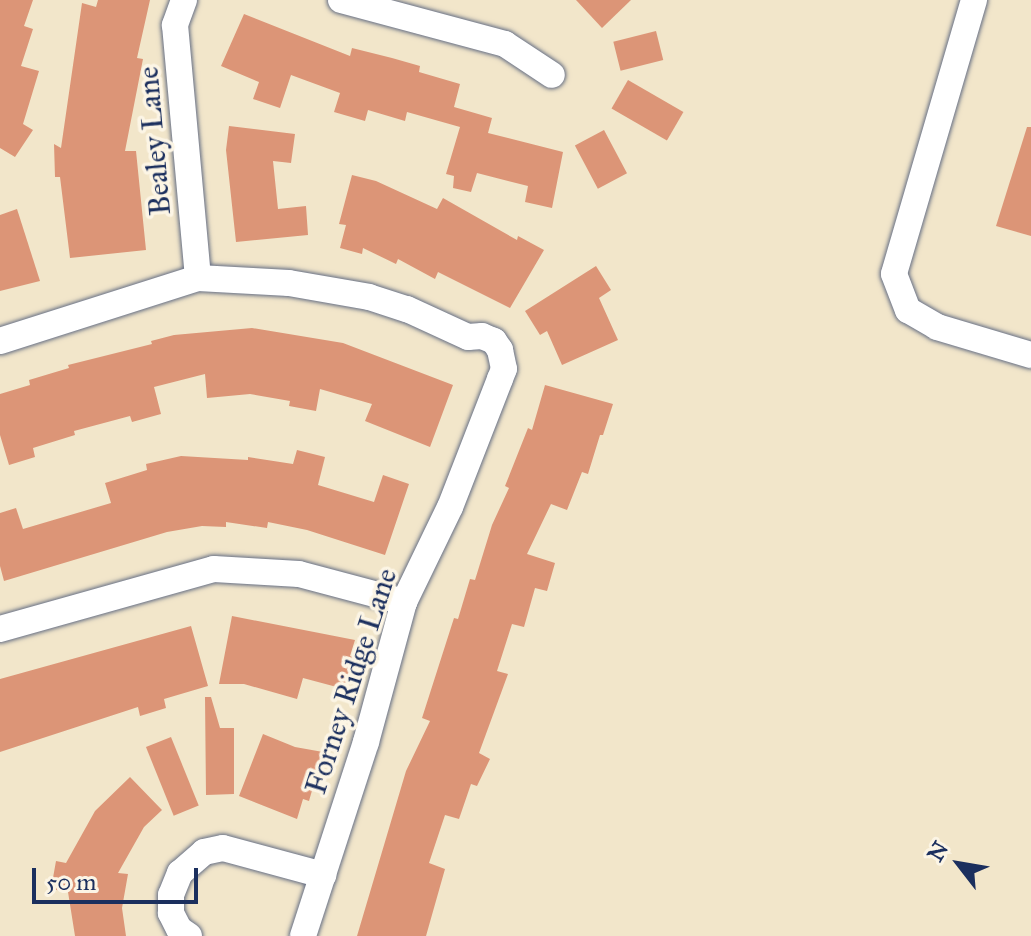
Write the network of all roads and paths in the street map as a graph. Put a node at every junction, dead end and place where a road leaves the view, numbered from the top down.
1 (184, 0) edge
2 (341, 0) edge
3 (974, 0) edge
4 (552, 75) dead end
5 (198, 278) junction
6 (0, 341) edge
7 (1031, 355) edge
8 (404, 602) junction
9 (0, 629) edge
10 (323, 875) junction
11 (189, 936) edge
12 (303, 936) edge

1 - 5 street, Bealey Lane
2 - 4 street
3 - 7 street
5 - 6 street
5 - 8 street, Forney Ridge Lane
8 - 9 street
8 - 10 street, Forney Ridge Lane
10 - 11 street
10 - 12 street, Forney Ridge Lane

